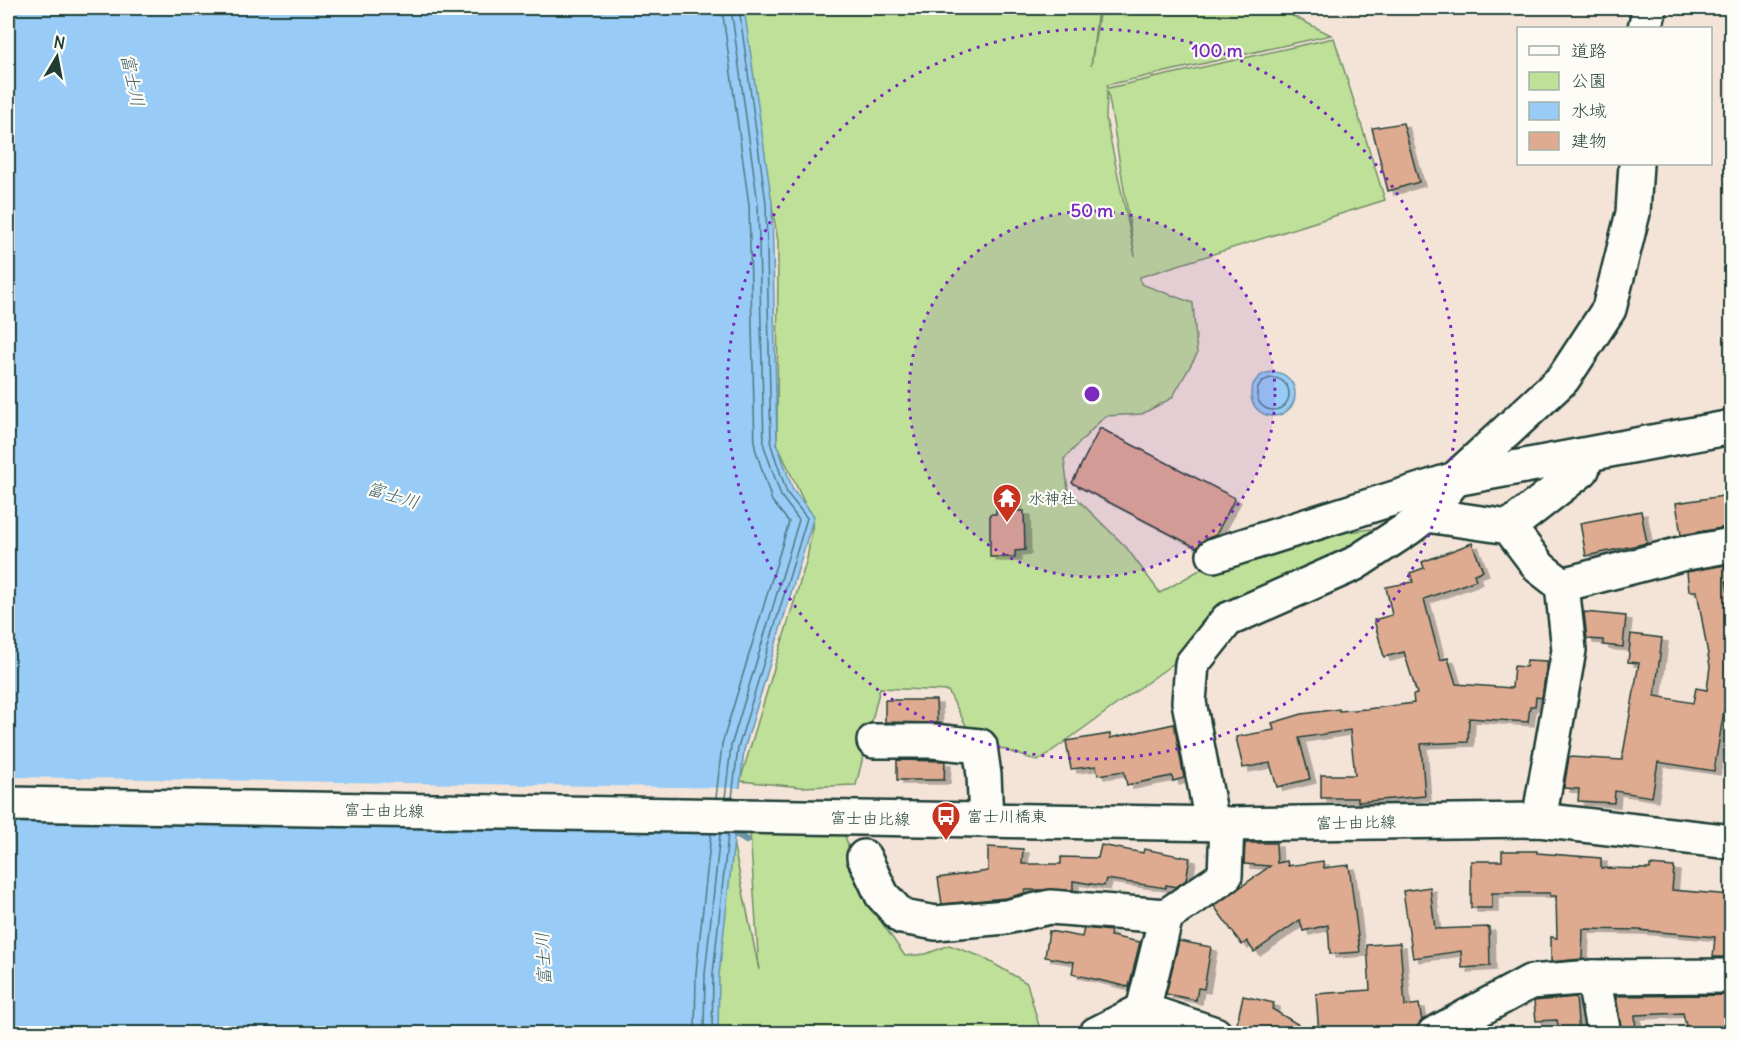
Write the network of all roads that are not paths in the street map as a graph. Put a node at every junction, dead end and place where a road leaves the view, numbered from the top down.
1 (1650, 8) edge
2 (1645, 27) edge
3 (1636, 165) edge
4 (1731, 427) edge
5 (1587, 456) junction
6 (1455, 478) junction
7 (1426, 515) junction
8 (1509, 527) junction
9 (1731, 545) edge
10 (1214, 555) dead end
11 (1562, 585) junction
12 (874, 741) dead end
13 (8, 804) edge
14 (986, 820) junction
15 (1539, 820) junction
16 (1220, 824) junction
17 (1731, 842) edge
18 (864, 857) dead end
19 (1166, 916) junction
20 (1731, 976) edge
21 (1593, 977) junction
22 (1143, 1010) junction
23 (1096, 1034) edge
24 (1215, 1034) edge
25 (1434, 1034) edge
26 (1604, 1034) edge

1 - 2 street
3 - 6 street
4 - 5 street
5 - 6 street
5 - 8 street
6 - 7 street
6 - 10 street
7 - 8 street
7 - 16 street
8 - 11 street
9 - 11 street
11 - 15 street
12 - 14 street
13 - 14 street, 富士由比線
14 - 16 street, 富士由比線
15 - 16 street, 富士由比線
15 - 17 street, 富士由比線
16 - 19 street
18 - 19 street
19 - 22 street
20 - 21 street
21 - 25 street
21 - 26 street
22 - 23 street
22 - 24 street

